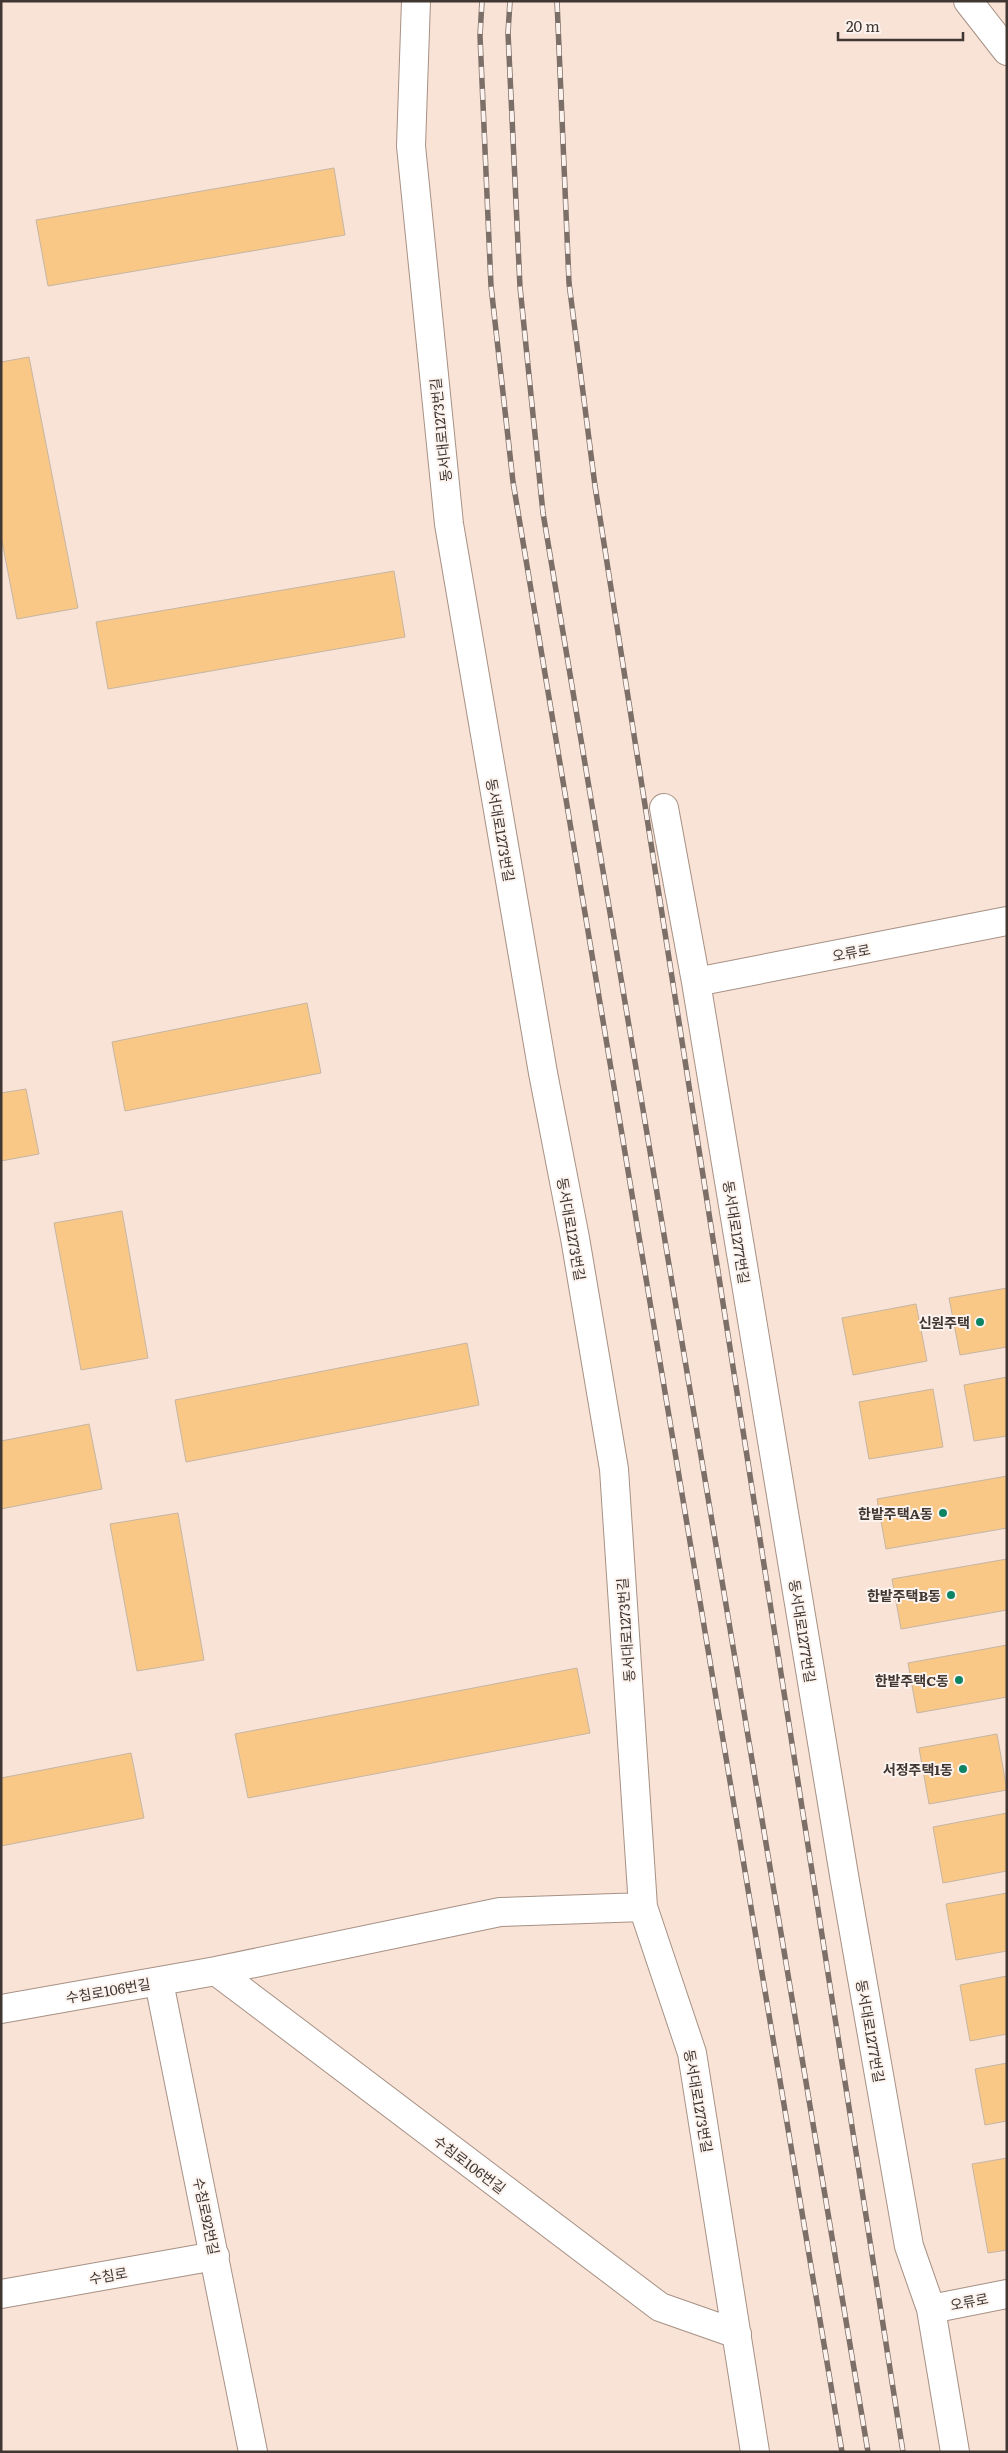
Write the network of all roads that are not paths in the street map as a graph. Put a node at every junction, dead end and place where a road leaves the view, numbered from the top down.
1 (416, 1) edge
2 (968, 1) edge
3 (1007, 51) edge
4 (664, 808) dead end
5 (1007, 921) edge
6 (696, 982) junction
7 (643, 1907) junction
8 (216, 1971) junction
9 (159, 1982) junction
10 (1, 2009) edge
11 (215, 2256) junction
12 (1, 2294) edge
13 (1007, 2294) edge
14 (931, 2308) junction
15 (737, 2334) junction
16 (253, 2452) edge
17 (755, 2452) edge
18 (956, 2452) edge

1 - 7 street, 동서대로1273번길
2 - 3 street
4 - 6 street, 동서대로1277번길
5 - 6 street, 오류로
6 - 14 street, 동서대로1277번길
7 - 8 street, 수침로106번길
7 - 15 street, 동서대로1273번길
8 - 9 street, 수침로106번길
8 - 15 street, 수침로106번길
9 - 10 street, 수침로106번길
9 - 11 street, 수침로92번길
11 - 12 street, 수침로
11 - 16 street, 수침로92번길
13 - 14 street, 오류로
14 - 18 street, 동서대로1277번길
15 - 17 street, 동서대로1273번길

